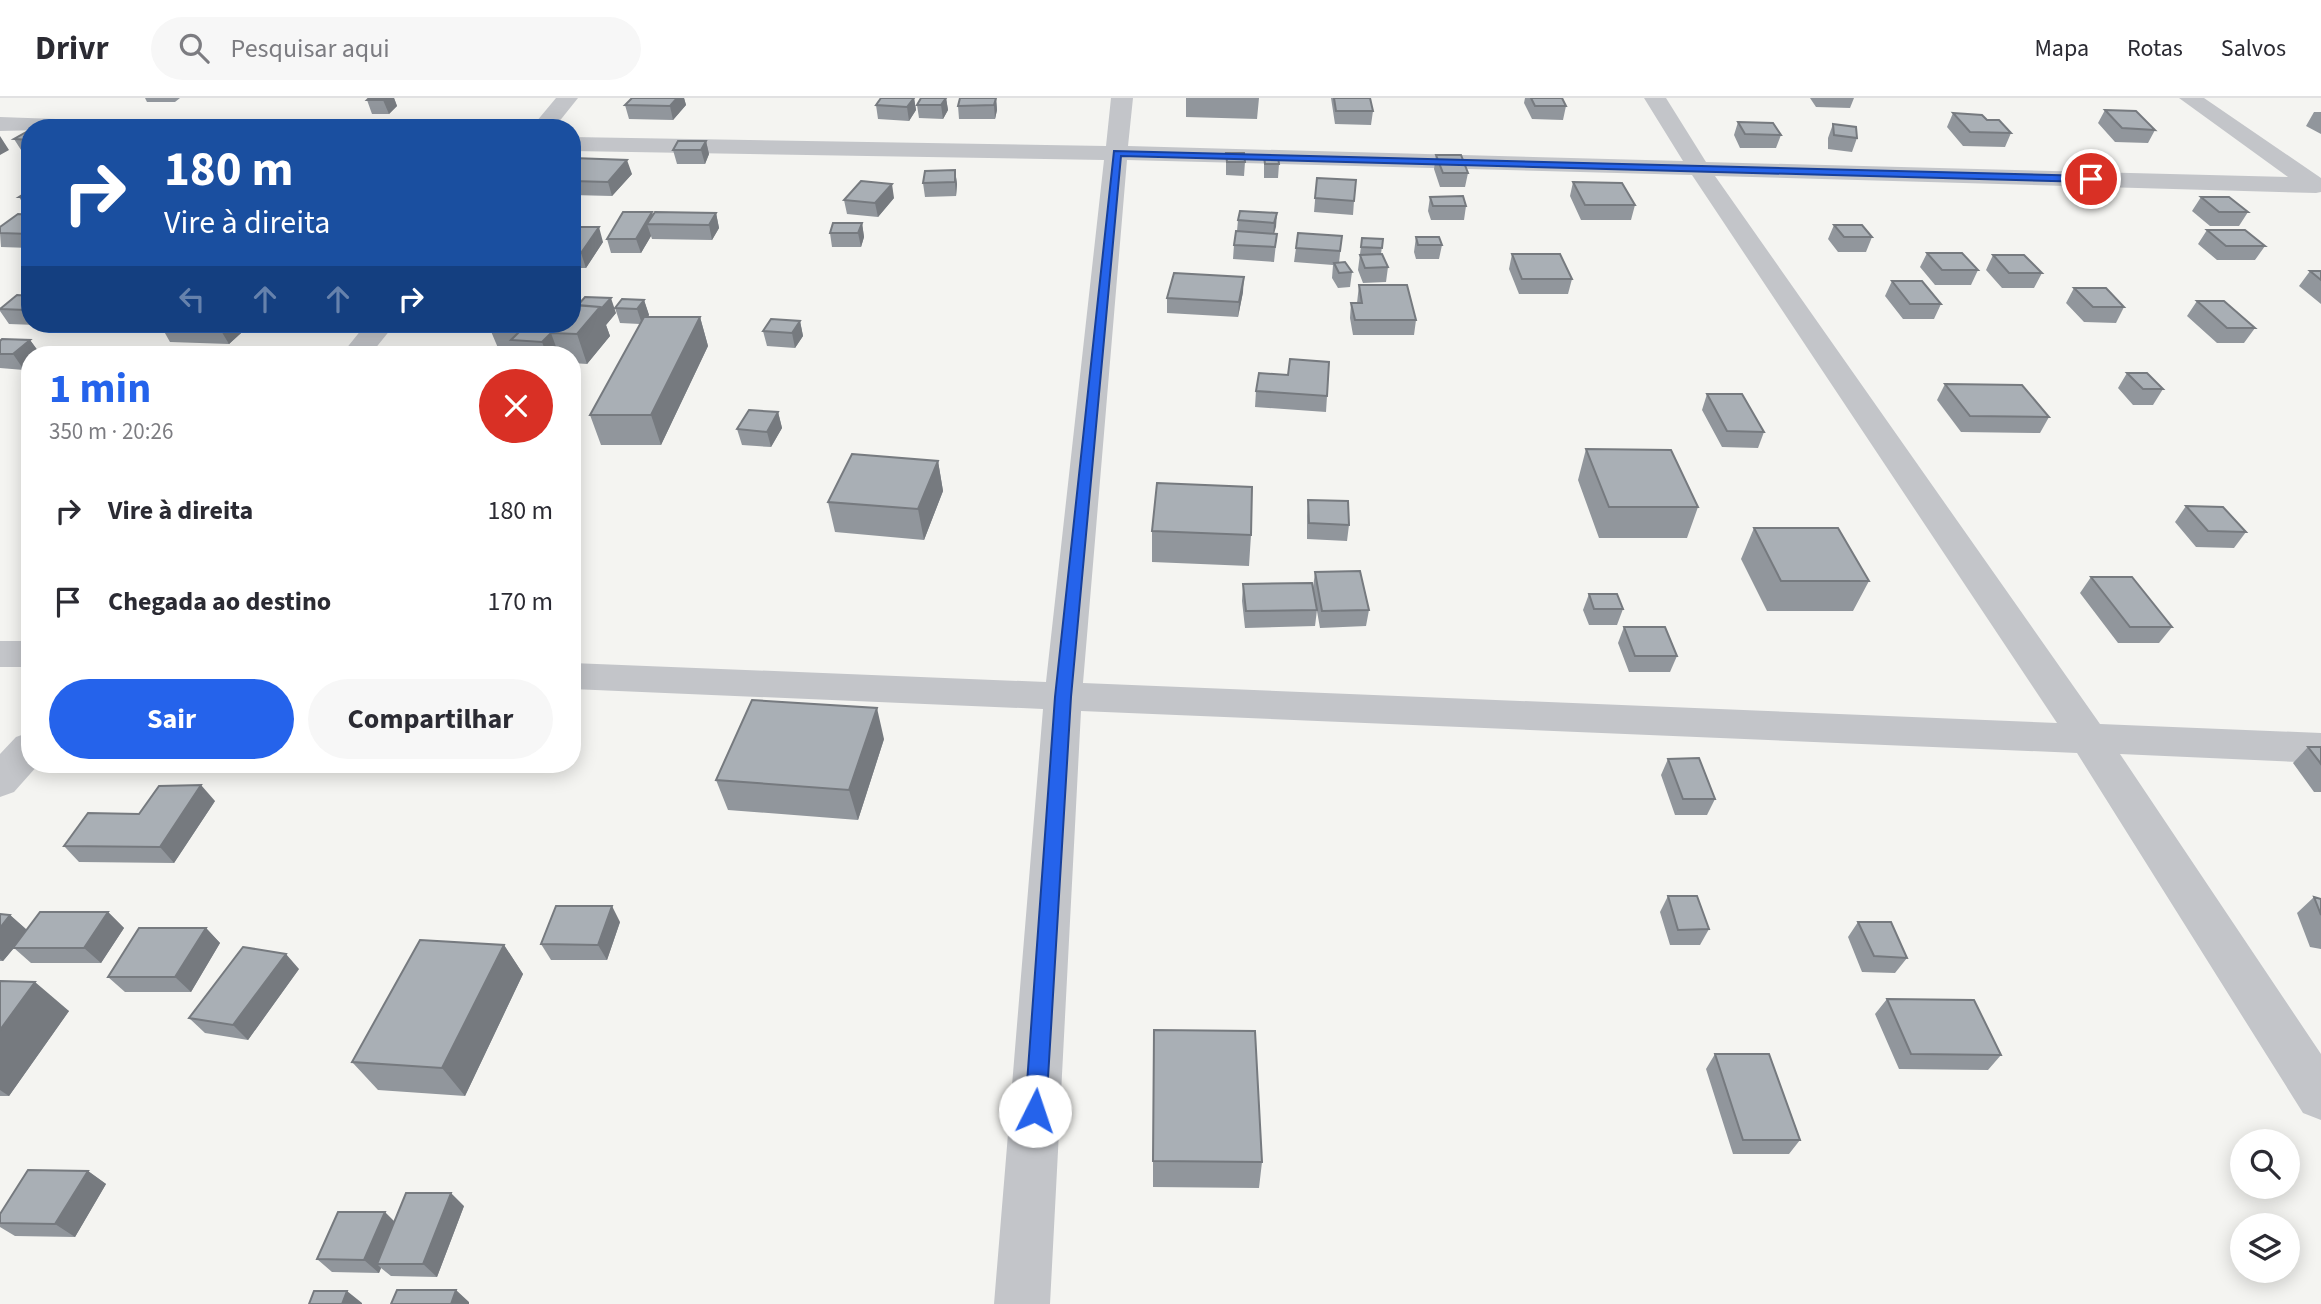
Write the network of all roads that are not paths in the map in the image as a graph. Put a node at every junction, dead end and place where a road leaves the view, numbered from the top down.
1 (567, 98) edge
2 (1122, 98) edge
3 (1655, 98) edge
4 (2190, 98) edge
5 (550, 119) edge
6 (0, 124) edge
7 (21, 125) edge
8 (581, 144) edge
9 (1117, 153) junction
10 (1699, 169) junction
11 (2319, 186) edge
12 (0, 654) edge
13 (21, 654) edge
14 (581, 676) edge
15 (1063, 697) junction
16 (2089, 739) junction
17 (2321, 748) edge
18 (21, 757) edge
19 (0, 781) edge
20 (2321, 1097) edge
21 (1023, 1304) edge

1 - 5 street
2 - 9 street
3 - 10 street
4 - 11 street
6 - 7 street
8 - 9 street
9 - 10 street
9 - 15 street
10 - 11 street
10 - 16 street
12 - 13 street
14 - 15 street
15 - 16 street
15 - 21 street
16 - 17 street
16 - 20 street
18 - 19 street

